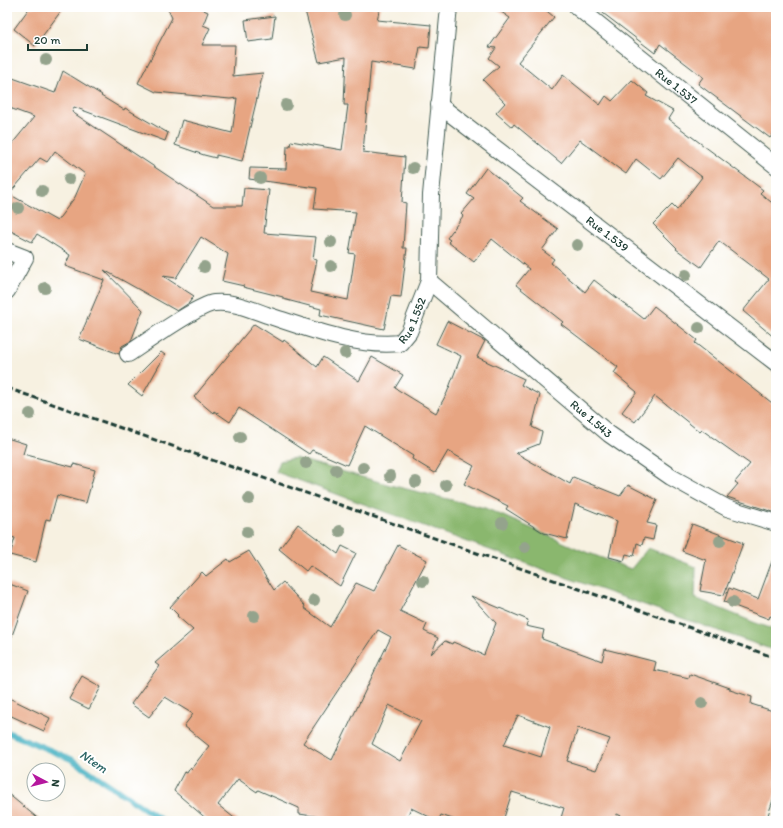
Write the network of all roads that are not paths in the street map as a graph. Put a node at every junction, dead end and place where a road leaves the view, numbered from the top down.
1 (450, 7) edge
2 (577, 7) edge
3 (439, 105) junction
4 (776, 166) edge
5 (7, 251) edge
6 (429, 281) junction
7 (7, 291) edge
8 (128, 354) dead end
9 (776, 364) edge
10 (776, 523) edge

1 - 3 street, Rue 1.552
2 - 4 street, Rue 1.537
3 - 6 street, Rue 1.552
3 - 9 street, Rue 1.539
5 - 7 street
6 - 8 street, Rue 1.552
6 - 10 street, Rue 1.543

